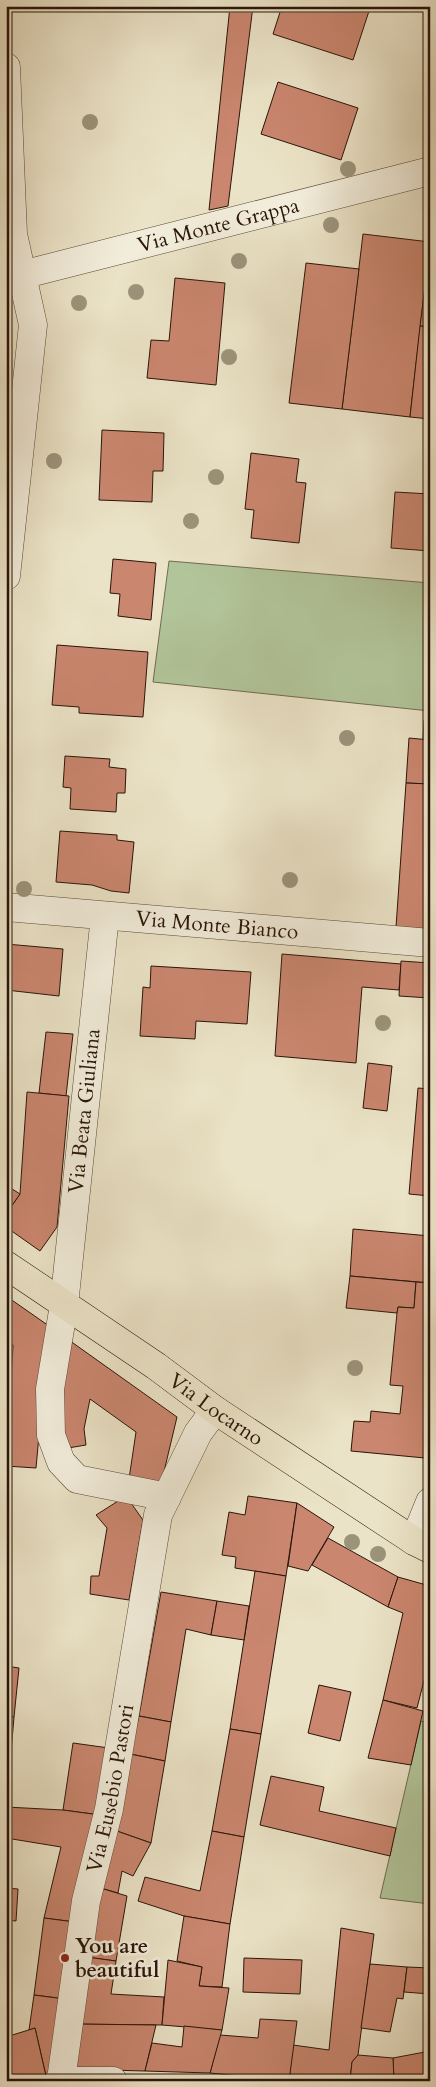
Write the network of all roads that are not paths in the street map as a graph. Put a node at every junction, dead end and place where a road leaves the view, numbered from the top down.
1 (6, 67) edge
2 (430, 171) edge
3 (14, 277) edge
4 (6, 576) edge
5 (6, 907) edge
6 (104, 916) junction
7 (430, 943) edge
8 (6, 1265) edge
9 (64, 1306) junction
10 (215, 1410) junction
11 (167, 1497) junction
12 (430, 1502) edge
13 (422, 1545) edge
14 (60, 2081) edge
15 (113, 2081) edge

1 - 3 street
2 - 3 street, Via Monte Grappa
3 - 4 street
5 - 6 street, Via Monte Bianco
6 - 7 street, Via Monte Bianco
6 - 9 street, Via Beata Giuliana
8 - 9 main road, Via Locarno
9 - 10 main road, Via Locarno
9 - 11 street
10 - 11 street, Via Eusebio Pastori
10 - 13 main road, Via Locarno
11 - 14 street, Via Eusebio Pastori
12 - 13 street
14 - 15 street

